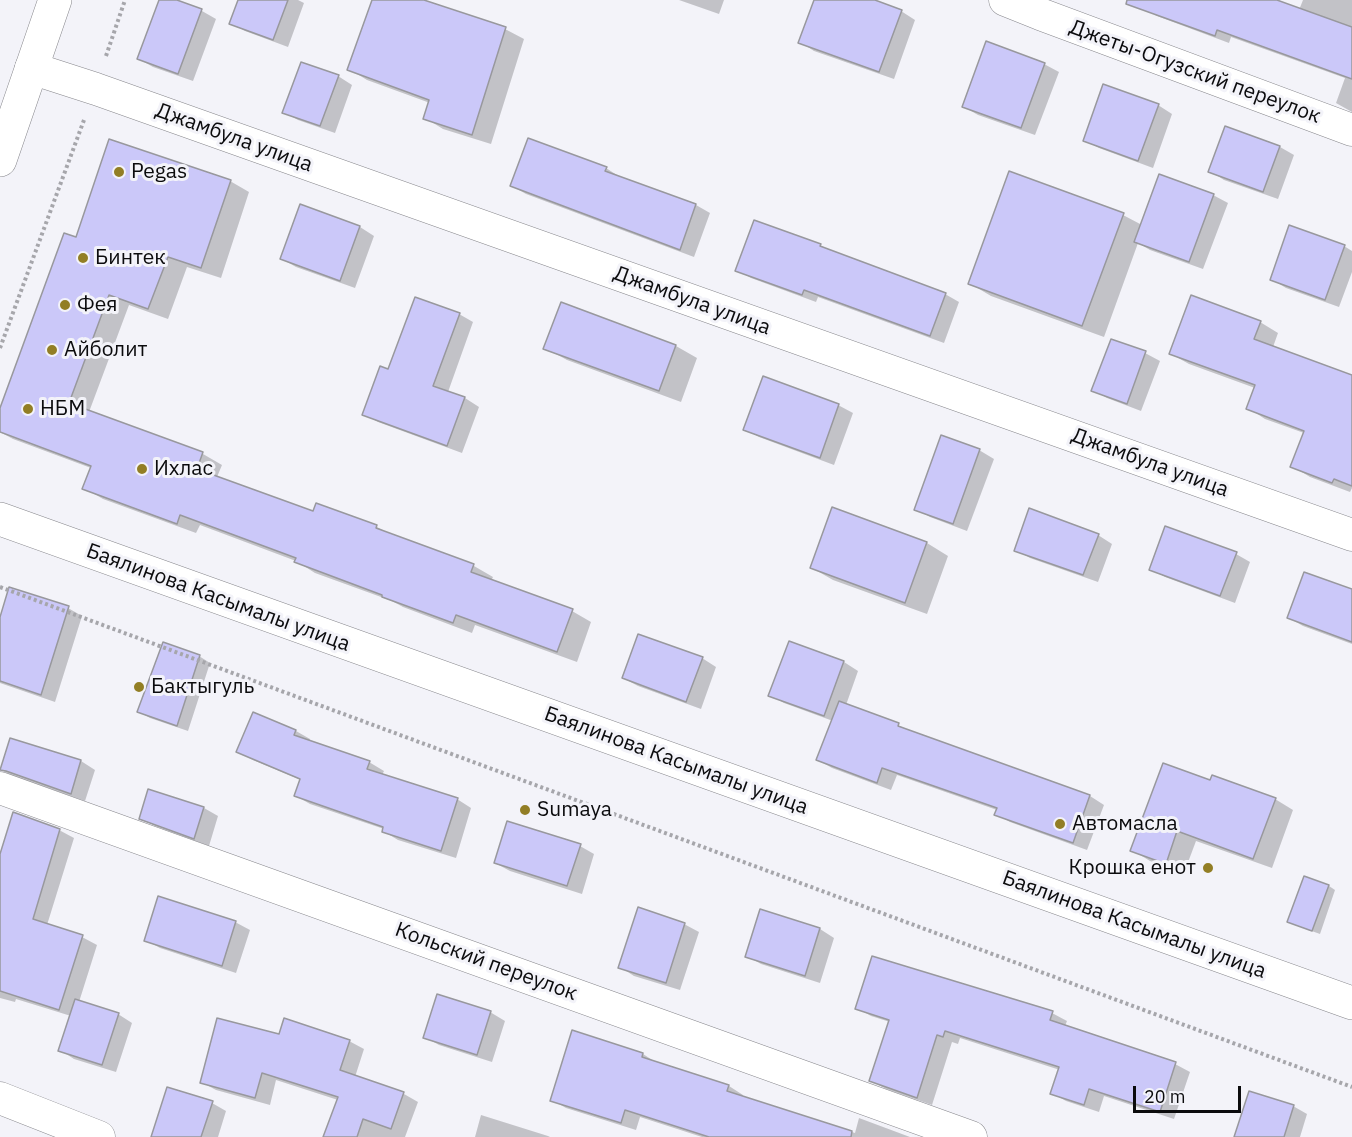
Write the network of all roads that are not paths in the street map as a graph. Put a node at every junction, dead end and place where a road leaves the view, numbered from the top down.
1 (55, 0) edge
2 (1005, 0) edge
3 (31, 68) junction
4 (1352, 130) edge
5 (0, 160) edge
6 (0, 519) edge
7 (1352, 535) edge
8 (0, 788) edge
9 (1352, 1003) edge
10 (0, 1098) edge
11 (99, 1137) edge
12 (971, 1137) edge

1 - 3 main road
2 - 4 street, Джеты-Огузский переулок
3 - 5 main road
3 - 7 street, Джамбула улица
6 - 9 main road, Баялинова Касымалы улица
8 - 12 street, Кольский переулок
10 - 11 street

